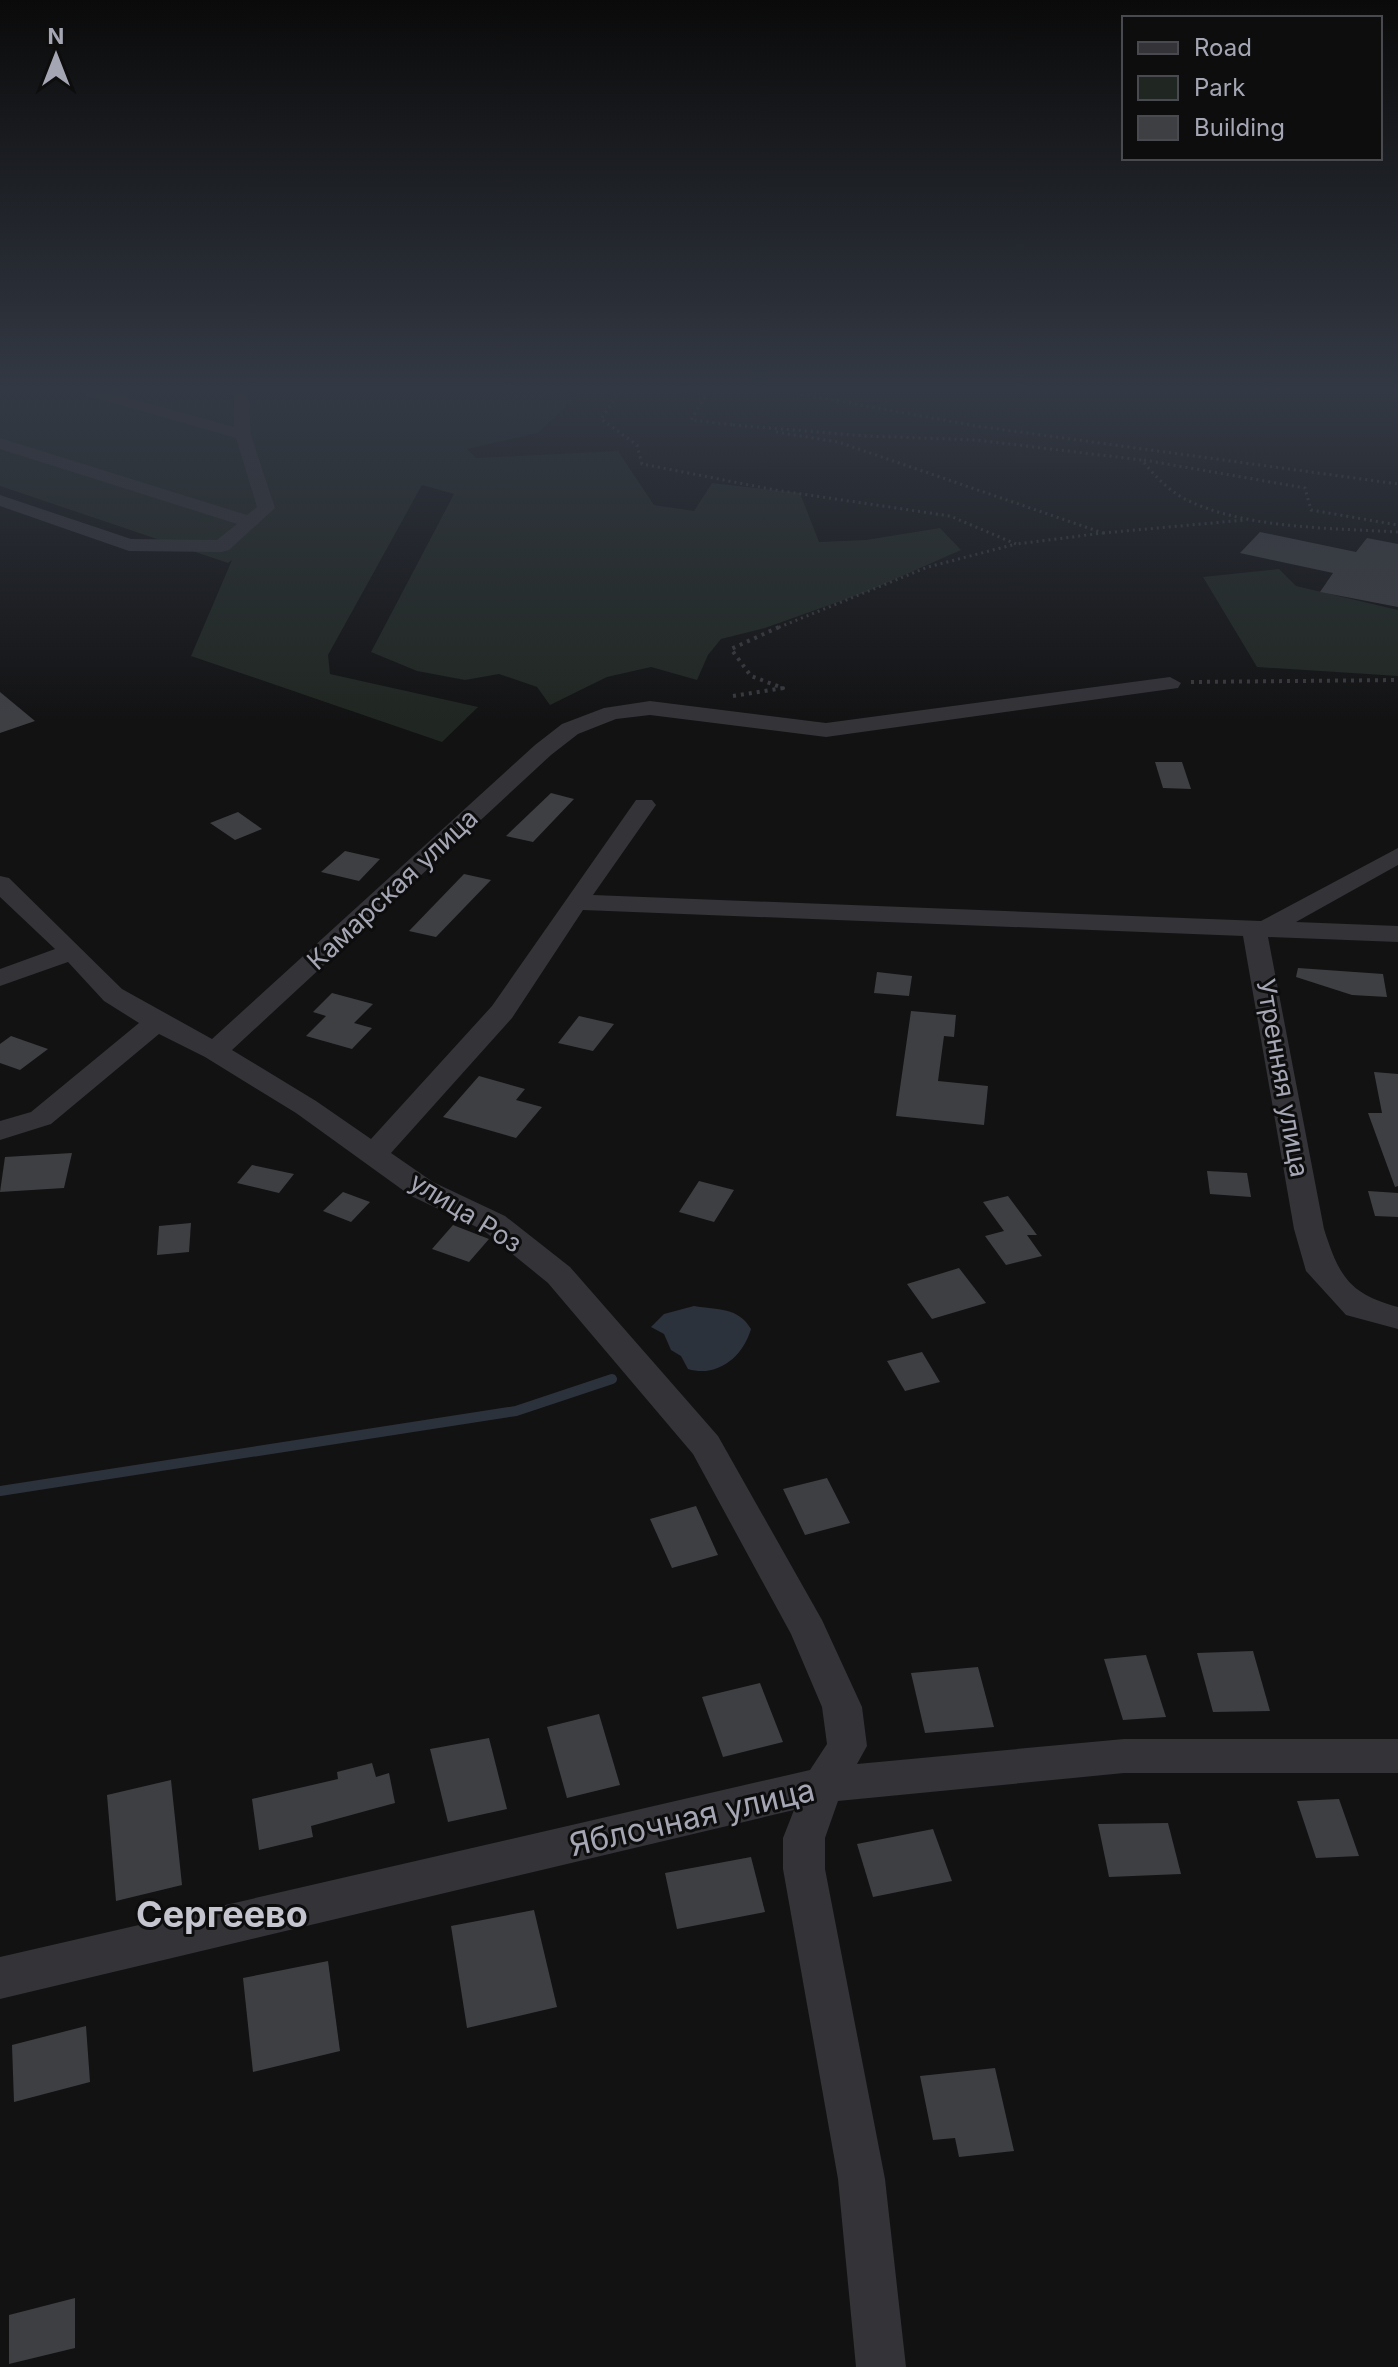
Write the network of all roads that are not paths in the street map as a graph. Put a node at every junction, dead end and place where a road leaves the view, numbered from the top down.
1 (4, 501) edge
2 (186, 501) edge
3 (264, 501) edge
4 (251, 522) junction
5 (1170, 683) road end
6 (644, 805) dead end
7 (1398, 855) edge
8 (0, 883) edge
9 (576, 902) junction
10 (1261, 928) junction
11 (1398, 934) edge
12 (72, 951) junction
13 (0, 978) edge
14 (157, 1022) junction
15 (215, 1051) junction
16 (0, 1131) edge
17 (375, 1153) junction
18 (1398, 1318) edge
19 (1398, 1756) edge
20 (823, 1785) junction
21 (0, 1978) edge
22 (881, 2367) edge

1 - 4 street
2 - 4 street
3 - 4 street
5 - 15 street, Камарская улица
6 - 9 street
7 - 10 street
8 - 12 street, улица Роз
9 - 10 street
9 - 17 street
10 - 11 street
10 - 18 street, Утренняя улица
12 - 13 street
12 - 14 street, улица Роз
14 - 15 street, улица Роз
14 - 16 street
15 - 17 street, улица Роз
17 - 20 street, улица Роз
19 - 20 street, Яблочная улица
20 - 21 street, Яблочная улица
20 - 22 street, улица Роз

